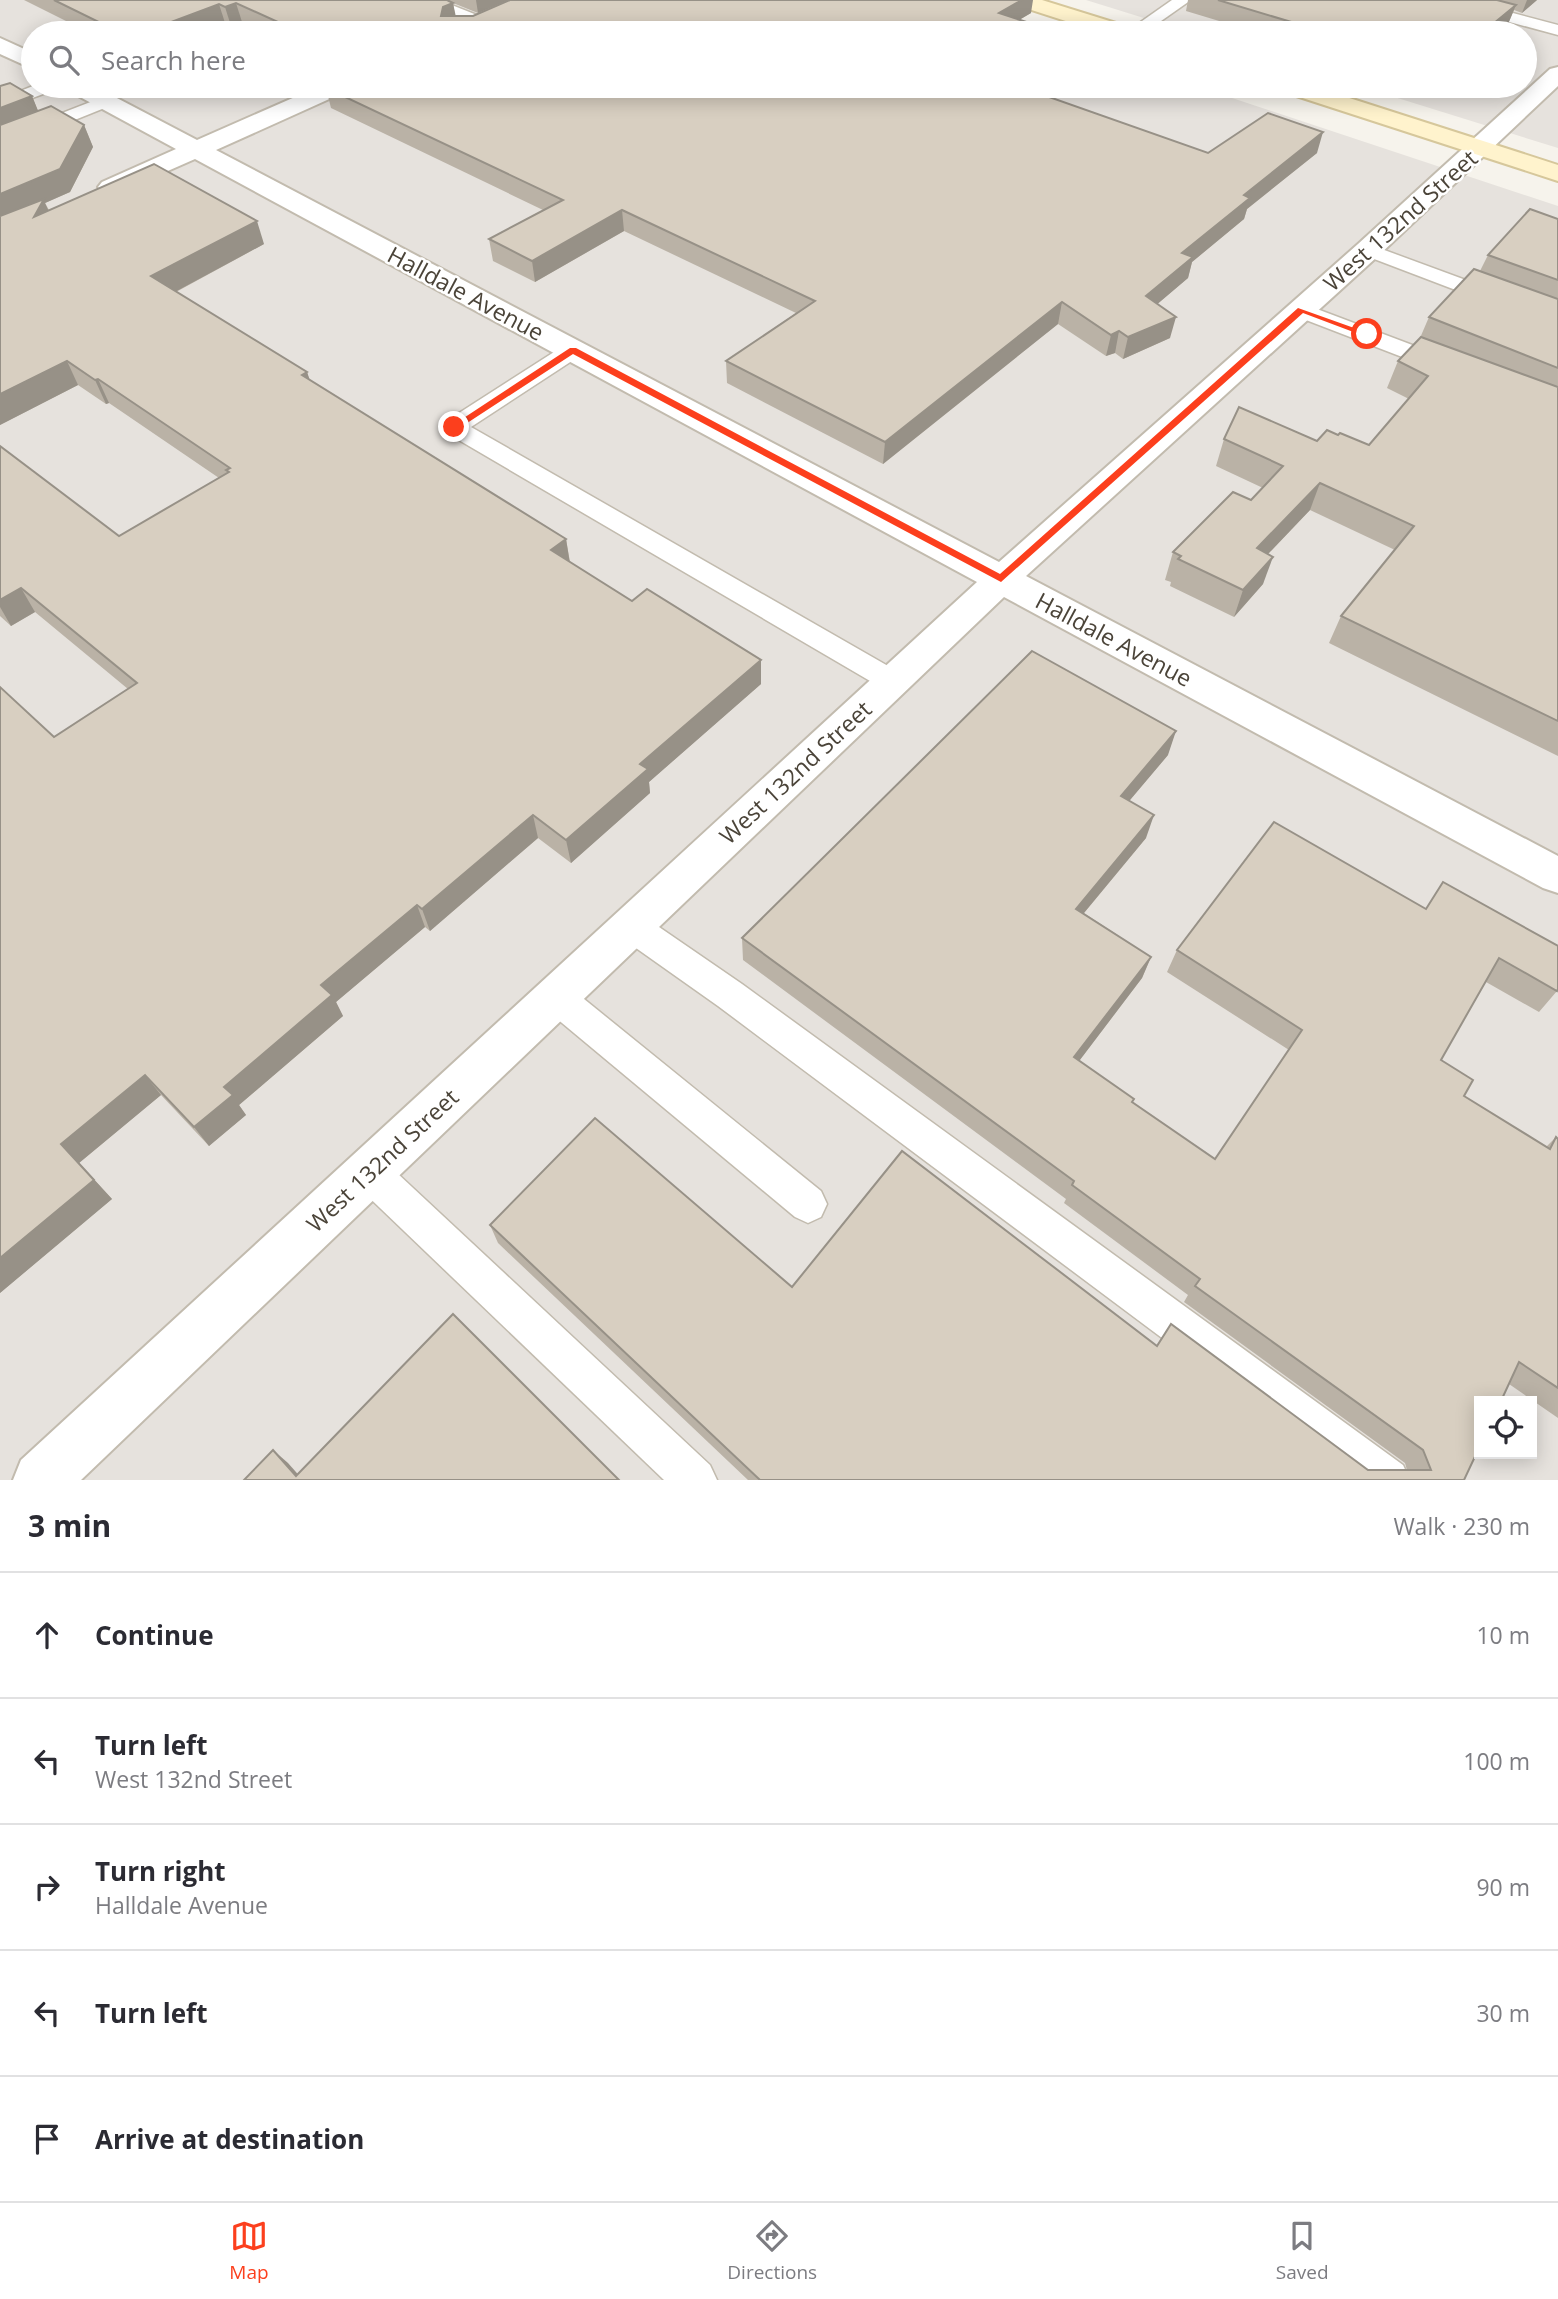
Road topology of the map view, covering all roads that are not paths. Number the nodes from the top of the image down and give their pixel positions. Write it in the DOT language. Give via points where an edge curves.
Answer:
graph roads {
  1 [pos="425,0"];
  2 [pos="1020,0"];
  3 [pos="1183,0"];
  4 [pos="1445,0"];
  5 [pos="502,13"];
  6 [pos="476,21"];
  7 [pos="485,21"];
  8 [pos="1086,21"];
  9 [pos="1151,21"];
  10 [pos="1524,21"];
  11 [pos="1537,24"];
  12 [pos="1558,30"];
  13 [pos="0,45"];
  14 [pos="21,56"];
  15 [pos="1558,74"];
  16 [pos="1537,94"];
  17 [pos="21,97"];
  18 [pos="100,98"];
  19 [pos="312,98"];
  20 [pos="1326,98"];
  21 [pos="1532,98"];
  22 [pos="106,101"];
  23 [pos="0,105"];
  24 [pos="0,144"];
  25 [pos="1479,148"];
  26 [pos="196,149"];
  27 [pos="1558,173"];
  28 [pos="86,197"];
  29 [pos="1368,250"];
  30 [pos="1301,310"];
  31 [pos="1558,322"];
  32 [pos="573,350"];
  33 [pos="1469,375"];
  34 [pos="1001,579"];
  35 [pos="892,681"];
  36 [pos="1558,876"];
  37 [pos="631,926"];
  38 [pos="556,996"];
  39 [pos="369,1172"];
  40 [pos="808,1204"];
  41 [pos="41,1480"];
  42 [pos="695,1480"];
  43 [pos="1388,1480"];
  1 -- 6 [label="lane"];
  2 -- 8 [label="main road"];
  3 -- 9 [label="lane"];
  4 -- 10 [label="lane"];
  5 -- 7 [label="street"];
  11 -- 12 [label="lane"];
  13 -- 14 [label="street"];
  15 -- 16 [label="street, West 132nd Street"];
  17 -- 23 [label="lane"];
  18 -- 22 [label="street, Halldale Avenue"];
  19 -- 26 [label="street"];
  20 -- 25 [label="main road"];
  21 -- 25 [label="street, West 132nd Street"];
  22 -- 24 [label="lane"];
  22 -- 26 [label="street, Halldale Avenue"];
  25 -- 27 [label="main road"];
  25 -- 29 [label="street, West 132nd Street"];
  26 -- 28 [label="street"];
  26 -- 32 [label="street, Halldale Avenue"];
  29 -- 30 [label="street, West 132nd Street"];
  29 -- 31 [label="lane"];
  30 -- 33 [label="lane"];
  30 -- 34 [label="street, West 132nd Street"];
  32 -- 34 [label="street, Halldale Avenue"];
  32 -- 35 [label="lane" via="454,427"];
  34 -- 35 [label="street, West 132nd Street"];
  34 -- 36 [label="street, Halldale Avenue"];
  35 -- 37 [label="street, West 132nd Street"];
  37 -- 38 [label="street, West 132nd Street"];
  37 -- 43 [label="lane"];
  38 -- 39 [label="street, West 132nd Street"];
  38 -- 40 [label="lane"];
  39 -- 41 [label="street, West 132nd Street"];
  39 -- 42 [label="lane"];
}
